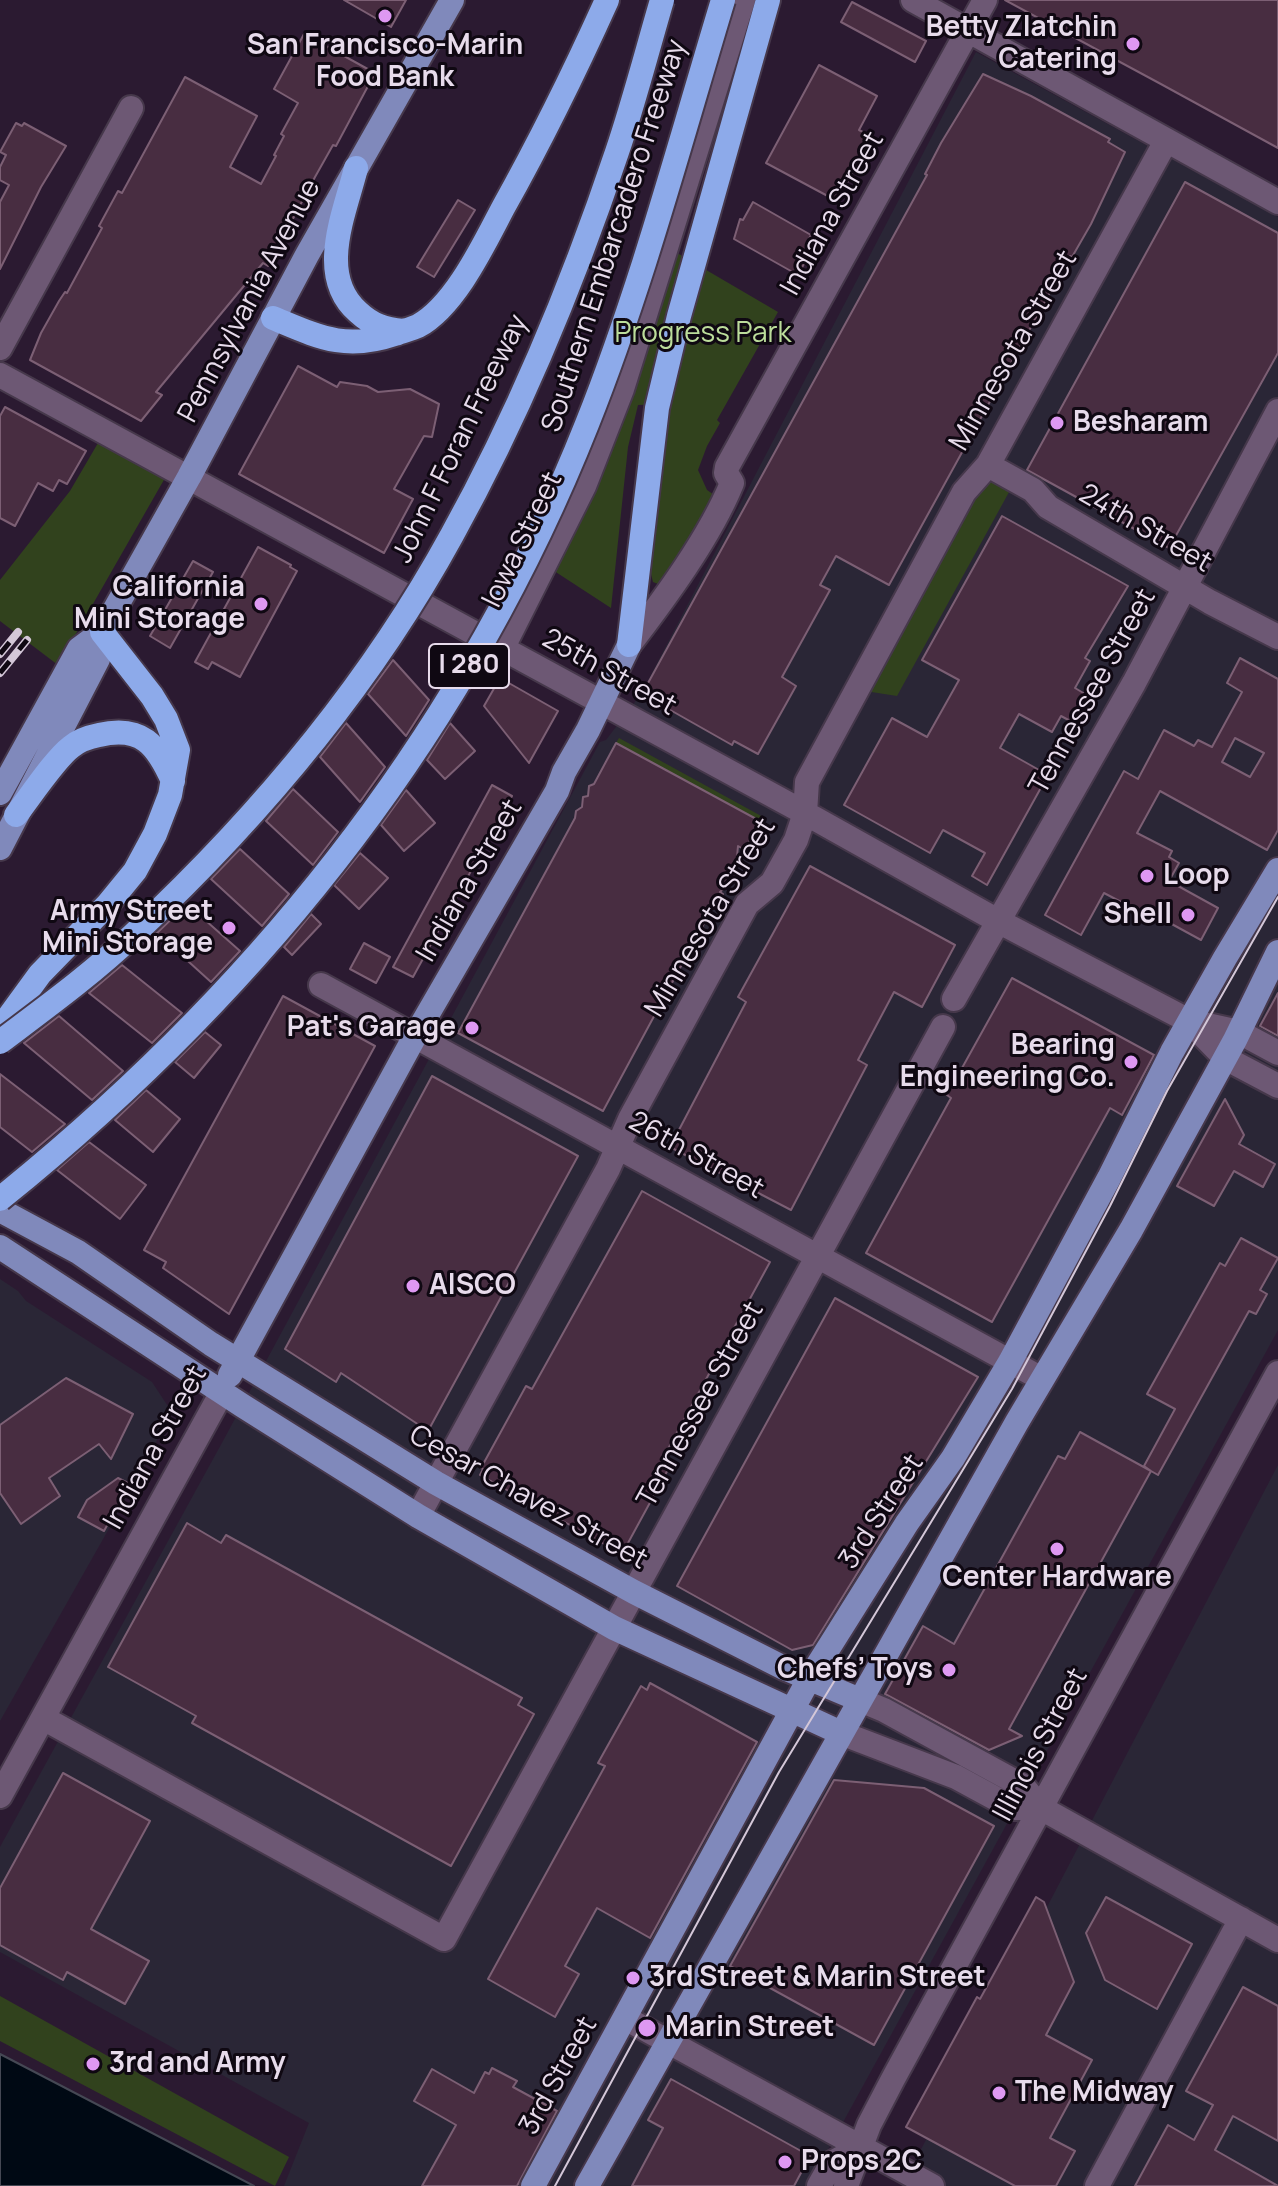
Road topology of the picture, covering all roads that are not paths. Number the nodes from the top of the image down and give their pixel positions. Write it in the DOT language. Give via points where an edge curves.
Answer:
graph roads {
  1 [pos="452,0"];
  2 [pos="607,0"];
  3 [pos="662,0"];
  4 [pos="723,0"];
  5 [pos="743,0"];
  6 [pos="768,0"];
  7 [pos="913,0"];
  8 [pos="985,0"];
  9 [pos="968,30"];
  10 [pos="131,108"];
  11 [pos="1166,141"];
  12 [pos="356,168"];
  13 [pos="1278,202"];
  14 [pos="273,318"];
  15 [pos="403,331"];
  16 [pos="0,348"];
  17 [pos="0,375"];
  18 [pos="1278,411"];
  19 [pos="988,465"];
  20 [pos="189,477"];
  21 [pos="1186,587"];
  22 [pos="102,632"];
  23 [pos="1278,637"];
  24 [pos="629,645"];
  25 [pos="502,649"];
  26 [pos="601,703"];
  27 [pos="172,789"];
  28 [pos="0,793"];
  29 [pos="805,813"];
  30 [pos="16,815"];
  31 [pos="0,848"];
  32 [pos="1278,870"];
  33 [pos="998,921"];
  34 [pos="1278,952"];
  35 [pos="321,985"];
  36 [pos="954,999"];
  37 [pos="1189,1021"];
  38 [pos="943,1027"];
  39 [pos="0,1029"];
  40 [pos="1239,1032"];
  41 [pos="415,1036"];
  42 [pos="0,1042"];
  43 [pos="1278,1053"];
  44 [pos="1225,1058"];
  45 [pos="1278,1086"];
  46 [pos="618,1147"];
  47 [pos="0,1196"];
  48 [pos="0,1210"];
  49 [pos="0,1247"];
  50 [pos="78,1252"];
  51 [pos="817,1256"];
  52 [pos="238,1361"];
  53 [pos="1010,1362"];
  54 [pos="1278,1373"];
  55 [pos="1042,1379"];
  56 [pos="222,1392"];
  57 [pos="436,1483"];
  58 [pos="418,1516"];
  59 [pos="634,1592"];
  60 [pos="614,1628"];
  61 [pos="809,1679"];
  62 [pos="860,1700"];
  63 [pos="791,1711"];
  64 [pos="43,1718"];
  65 [pos="841,1733"];
  66 [pos="0,1796"];
  67 [pos="1041,1808"];
  68 [pos="1241,1919"];
  69 [pos="1278,1940"];
  70 [pos="625,2018"];
  71 [pos="668,2042"];
  72 [pos="861,2147"];
  73 [pos="533,2186"];
  74 [pos="587,2186"];
  75 [pos="819,2186"];
  76 [pos="846,2186"];
  77 [pos="932,2186"];
  78 [pos="1097,2186"];
  1 -- 12 [label="main road, Pennsylvania Avenue"];
  2 -- 15 [label="highway" via="542,138 479,251 444,304 423,323"];
  3 -- 42 [label="highway, John F Foran Freeway / I 280, bridge" via="618,151 558,310 491,458 417,595 342,704 241,826 131,937"];
  4 -- 47 [label="highway, Southern Embarcadero Freeway / I 280, bridge" via="638,279 586,426 524,565 451,697 362,829 262,952 152,1066"];
  5 -- 25 [label="street, Iowa Street" via="622,389 584,486"];
  6 -- 24 [label="highway" via="657,408"];
  7 -- 9 [label="street"];
  8 -- 9 [label="street, Indiana Street"];
  9 -- 11 [label="street"];
  9 -- 24 [label="street, Indiana Street" via="727,467 732,483 723,505"];
  10 -- 16 [label="street"];
  11 -- 13 [label="street"];
  11 -- 19 [label="street, Minnesota Street"];
  12 -- 14 [label="main road, Pennsylvania Avenue"];
  12 -- 15 [label="highway" via="338,241 336,276 342,293 367,320"];
  14 -- 15 [label="highway" via="326,340 352,343"];
  14 -- 20 [label="main road, Pennsylvania Avenue"];
  17 -- 20 [label="street, 25th Street"];
  18 -- 21 [label="street, Tennessee Street"];
  19 -- 21 [label="street, 24th Street" via="1033,490 1048,507"];
  19 -- 29 [label="street, Minnesota Street" via="964,492 807,782"];
  20 -- 22 [label="main road, Pennsylvania Avenue"];
  20 -- 25 [label="street, 25th Street"];
  21 -- 23 [label="street, 24th Street"];
  21 -- 33 [label="street, Tennessee Street"];
  22 -- 27 [label="highway" via="166,719 178,750"];
  22 -- 28 [label="main road, Pennsylvania Avenue" via="79,649"];
  22 -- 30 [label="main road, Pennsylvania Avenue" via="98,659"];
  24 -- 26 [label="main road, Indiana Street"];
  25 -- 26 [label="street, 25th Street"];
  26 -- 29 [label="street, 25th Street"];
  26 -- 41 [label="main road, Indiana Street" via="557,791"];
  27 -- 30 [label="highway" via="162,755 150,742 115,731 70,747"];
  27 -- 39 [label="highway" via="135,871 40,974"];
  29 -- 33 [label="street, 25th Street"];
  29 -- 46 [label="street, Minnesota Street" via="772,883 747,904"];
  30 -- 31 [label="main road, Pennsylvania Avenue"];
  32 -- 37 [label="main road, 3rd Street"];
  33 -- 36 [label="street, Tennessee Street"];
  33 -- 37 [label="street, 25th Street"];
  34 -- 40 [label="main road"];
  35 -- 41 [label="street, 26th Street"];
  37 -- 40 [label="street, 25th Street"];
  37 -- 44 [label="street, 25th Street"];
  37 -- 53 [label="main road, 3rd Street"];
  38 -- 51 [label="street, Tennessee Street"];
  40 -- 43 [label="street, 25th Street"];
  40 -- 44 [label="main road"];
  41 -- 46 [label="street, 26th Street"];
  41 -- 52 [label="main road, Indiana Street"];
  44 -- 45 [label="street, 25th Street"];
  44 -- 55 [label="main road"];
  46 -- 51 [label="street, 26th Street"];
  46 -- 57 [label="street, Minnesota Street"];
  47 -- 50 [label="main road"];
  48 -- 50 [label="main road, Cesar Chavez Street"];
  49 -- 56 [label="main road, Cesar Chavez Street"];
  50 -- 52 [label="main road, Cesar Chavez Street"];
  51 -- 53 [label="street, 26th Street"];
  51 -- 59 [label="street, Tennessee Street"];
  52 -- 56 [label="main road, Indiana Street"];
  52 -- 57 [label="main road, Cesar Chavez Street"];
  53 -- 55 [label="street, 26th Street"];
  53 -- 61 [label="main road, 3rd Street"];
  54 -- 67 [label="street, Illinois Street"];
  55 -- 62 [label="main road"];
  56 -- 58 [label="main road, Cesar Chavez Street"];
  56 -- 64 [label="street, Indiana Street"];
  57 -- 58 [label="street, Minnesota Street"];
  57 -- 59 [label="main road, Cesar Chavez Street"];
  58 -- 60 [label="main road, Cesar Chavez Street"];
  59 -- 60 [label="street, Tennessee Street"];
  59 -- 61 [label="main road, Cesar Chavez Street"];
  60 -- 63 [label="main road, Cesar Chavez Street"];
  60 -- 64 [label="street, Tennessee Street" via="444,1939"];
  61 -- 62 [label="main road, Cesar Chavez Street"];
  61 -- 63 [label="main road, 3rd Street"];
  62 -- 65 [label="main road"];
  62 -- 67 [label="street, Cesar Chavez Street" via="1023,1786"];
  63 -- 65 [label="main road, Cesar Chavez Street"];
  63 -- 70 [label="main road, 3rd Street"];
  64 -- 66 [label="street, Indiana Street"];
  65 -- 67 [label="street, Cesar Chavez Street" via="942,1771 1013,1808"];
  65 -- 71 [label="main road"];
  67 -- 68 [label="street, Cesar Chavez Street"];
  67 -- 72 [label="street, Illinois Street"];
  68 -- 69 [label="street, Cesar Chavez Street"];
  68 -- 78 [label="street"];
  70 -- 71 [label="street"];
  70 -- 73 [label="main road, 3rd Street"];
  71 -- 72 [label="street"];
  71 -- 74 [label="main road"];
  72 -- 75 [label="street" via="832,2163"];
  72 -- 76 [label="street, Illinois Street"];
  72 -- 77 [label="street"];
}
